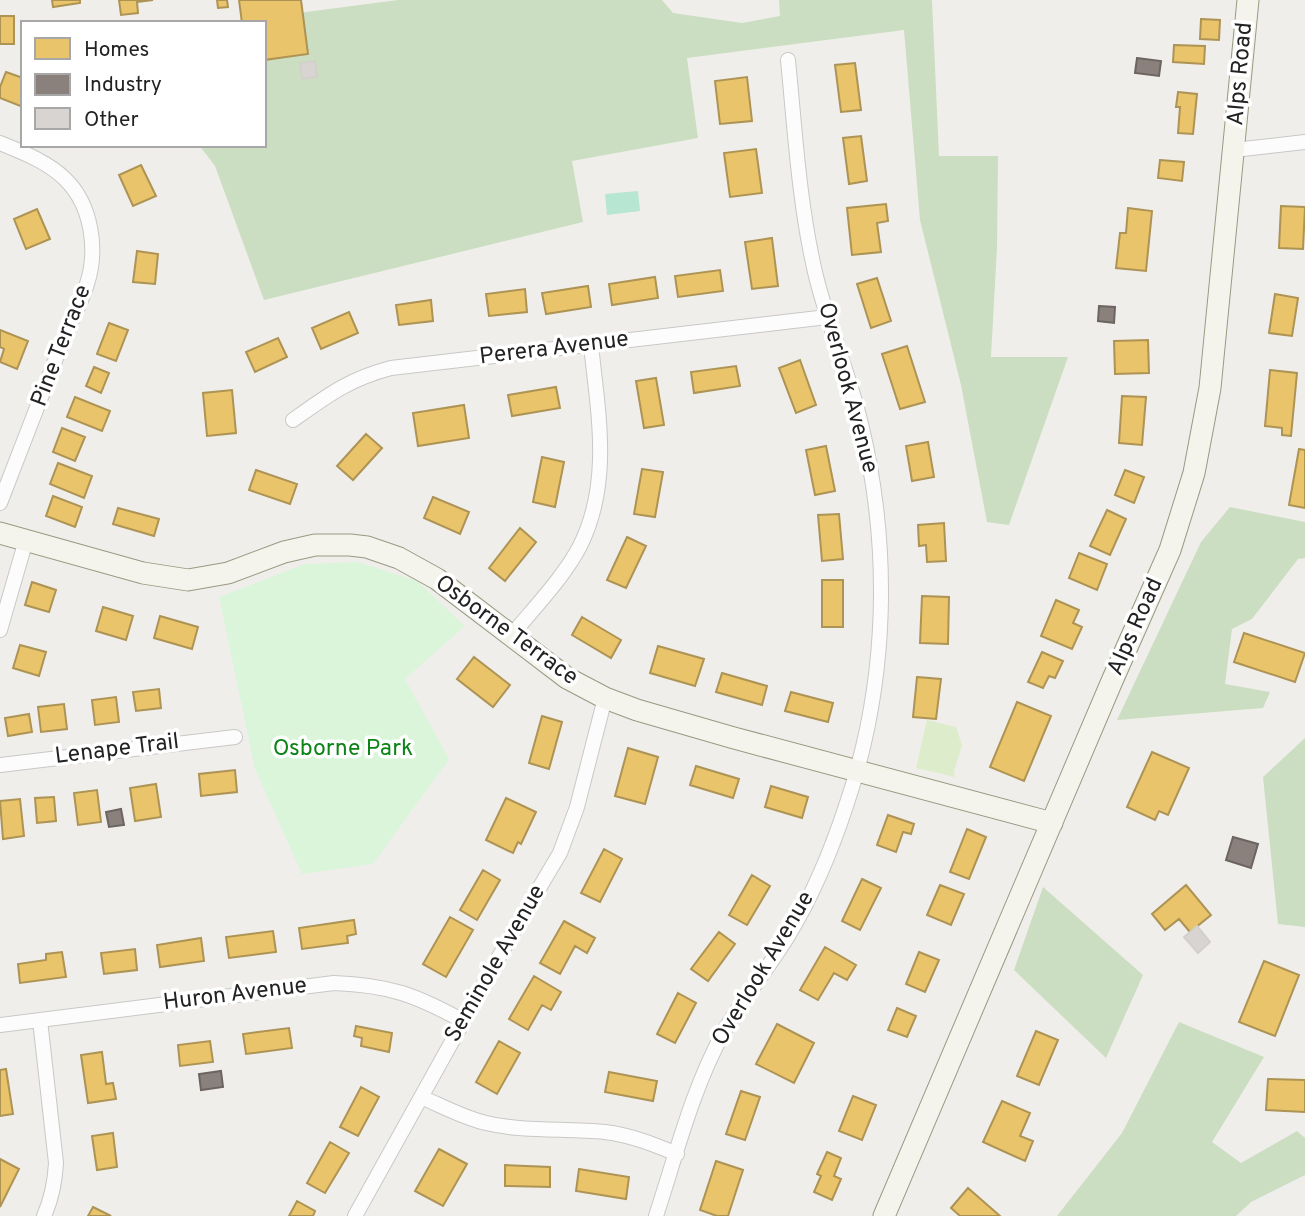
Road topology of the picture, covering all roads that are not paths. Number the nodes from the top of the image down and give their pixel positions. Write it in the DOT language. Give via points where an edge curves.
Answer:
graph roads {
  1 [pos="1248,0"];
  2 [pos="788,60"];
  3 [pos="1305,142"];
  4 [pos="0,143"];
  5 [pos="1234,150"];
  6 [pos="827,317"];
  7 [pos="591,345"];
  8 [pos="293,420"];
  9 [pos="0,503"];
  10 [pos="0,533"];
  11 [pos="26,540"];
  12 [pos="0,630"];
  13 [pos="511,636"];
  14 [pos="605,698"];
  15 [pos="235,737"];
  16 [pos="0,765"];
  17 [pos="857,771"];
  18 [pos="1052,823"];
  19 [pos="40,1020"];
  20 [pos="463,1021"];
  21 [pos="0,1025"];
  22 [pos="421,1097"];
  23 [pos="677,1154"];
  24 [pos="888,1214"];
  25 [pos="44,1216"];
  26 [pos="355,1216"];
  27 [pos="656,1216"];
  1 -- 5 [label="main road, Alps Road"];
  2 -- 6 [label="street, Overlook Avenue" via="806,228"];
  3 -- 5 [label="street"];
  4 -- 9 [label="street, Pine Terrace" via="55,170 67,181 85,211 92,248 87,286"];
  5 -- 18 [label="main road, Alps Road" via="1210,388 1191,484 1170,550"];
  6 -- 7 [label="street, Perera Avenue"];
  6 -- 17 [label="street, Overlook Avenue" via="861,422 879,540 877,666"];
  7 -- 8 [label="street, Perera Avenue" via="367,374"];
  7 -- 13 [label="street" via="601,452 596,502 567,567"];
  10 -- 11 [label="main road, Osborne Terrace"];
  11 -- 12 [label="street"];
  11 -- 13 [label="main road, Osborne Terrace" via="144,573 188,580 228,573 315,545 368,547 427,573"];
  13 -- 14 [label="main road, Osborne Terrace" via="567,678"];
  14 -- 17 [label="main road, Osborne Terrace"];
  14 -- 20 [label="street, Seminole Avenue" via="577,807 560,853"];
  15 -- 16 [label="street, Lenape Trail"];
  17 -- 18 [label="main road, Osborne Terrace"];
  17 -- 23 [label="street, Overlook Avenue" via="812,892 709,1061"];
  18 -- 24 [label="main road, Alps Road"];
  19 -- 20 [label="street, Huron Avenue" via="334,983 364,984 412,995"];
  19 -- 21 [label="street, Huron Avenue"];
  19 -- 25 [label="street" via="56,1163"];
  20 -- 22 [label="street, Seminole Avenue"];
  22 -- 23 [label="street" via="487,1123 622,1135"];
  22 -- 26 [label="street, Seminole Avenue"];
  23 -- 27 [label="street, Overlook Avenue"];
}
